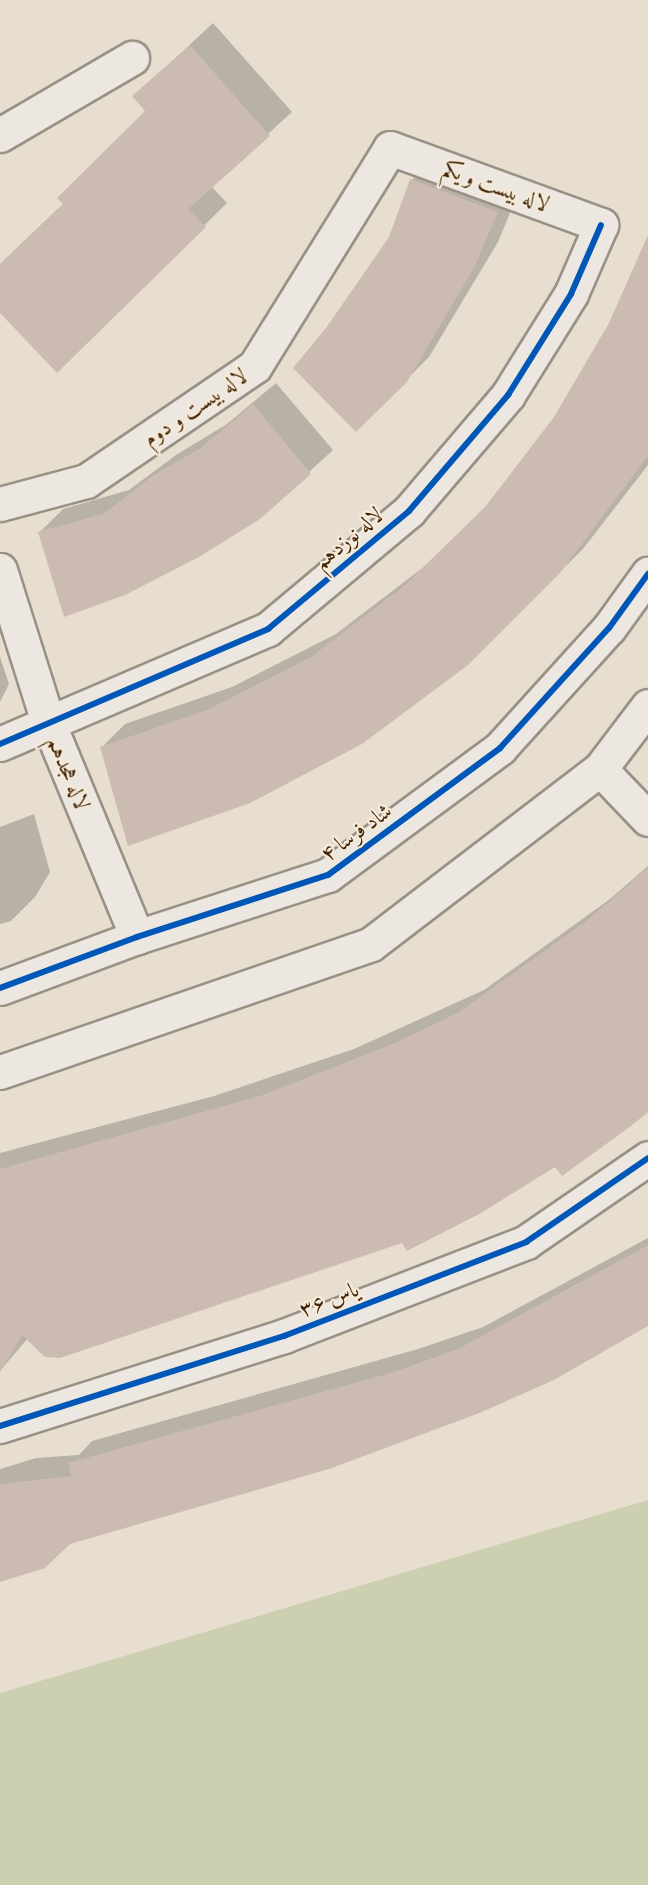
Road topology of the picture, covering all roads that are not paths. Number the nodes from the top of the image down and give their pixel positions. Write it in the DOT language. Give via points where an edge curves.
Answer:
graph roads {
  1 [pos="132,58"];
  2 [pos="0,135"];
  3 [pos="390,148"];
  4 [pos="601,225"];
  5 [pos="0,504"];
  6 [pos="0,570"];
  7 [pos="648,574"];
  8 [pos="648,706"];
  9 [pos="48,722"];
  10 [pos="0,744"];
  11 [pos="600,769"];
  12 [pos="648,819"];
  13 [pos="137,938"];
  14 [pos="0,988"];
  15 [pos="0,1072"];
  16 [pos="648,1158"];
  17 [pos="0,1426"];
  1 -- 2 [label="street"];
  3 -- 4 [label="street, لاله بیست و یکم"];
  3 -- 5 [label="street, لاله بیست و دوم" via="255,366 86,481"];
  4 -- 9 [label="street, لاله نوزدهم" via="571,294 508,395 409,511 268,629"];
  6 -- 9 [label="street, لاله هجدهم"];
  7 -- 13 [label="street, شاد فرسا ۴" via="609,628 500,748 328,875"];
  8 -- 11 [label="street"];
  9 -- 10 [label="street, لاله نوزدهم"];
  9 -- 13 [label="street, لاله هجدهم"];
  11 -- 12 [label="street"];
  11 -- 15 [label="street" via="371,944"];
  13 -- 14 [label="street, شاد فرسا ۴"];
  16 -- 17 [label="street, یاس ۳۶" via="526,1242 284,1336"];
}
